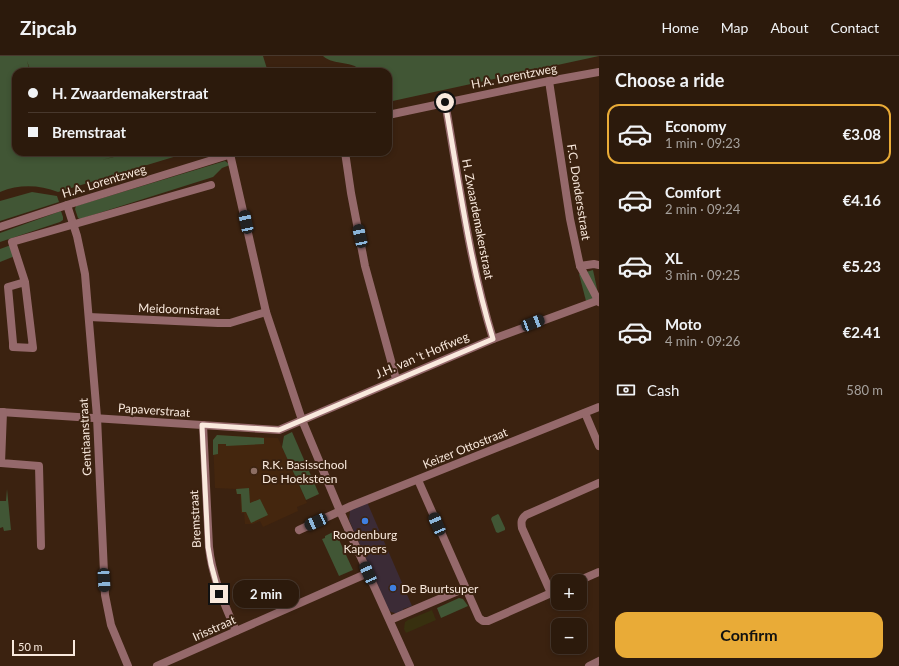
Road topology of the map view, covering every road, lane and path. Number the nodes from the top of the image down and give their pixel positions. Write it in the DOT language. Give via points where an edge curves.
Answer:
graph roads {
  1 [pos="599,72"];
  2 [pos="549,81"];
  3 [pos="445,102"];
  4 [pos="392,114"];
  5 [pos="224,156"];
  6 [pos="235,156"];
  7 [pos="346,156"];
  8 [pos="211,185"];
  9 [pos="67,205"];
  10 [pos="74,225"];
  11 [pos="0,227"];
  12 [pos="597,263"];
  13 [pos="580,266"];
  14 [pos="25,282"];
  15 [pos="599,301"];
  16 [pos="266,312"];
  17 [pos="89,317"];
  18 [pos="493,339"];
  19 [pos="396,379"];
  20 [pos="599,407"];
  21 [pos="2,412"];
  22 [pos="585,413"];
  23 [pos="97,417"];
  24 [pos="302,420"];
  25 [pos="202,425"];
  26 [pos="599,446"];
  27 [pos="418,480"];
  28 [pos="599,483"];
  29 [pos="340,511"];
  30 [pos="299,530"];
  31 [pos="41,546"];
  32 [pos="599,572"];
  33 [pos="368,573"];
  34 [pos="587,577"];
  35 [pos="551,583"];
  36 [pos="465,588"];
  37 [pos="551,593"];
  38 [pos="390,620"];
  39 [pos="236,631"];
  40 [pos="599,661"];
  41 [pos="128,666"];
  42 [pos="157,666"];
  43 [pos="410,666"];
  44 [pos="589,666"];
  1 -- 2 [label="street, H.A. Lorentzweg"];
  2 -- 3 [label="street, H.A. Lorentzweg"];
  2 -- 13 [label="street, F.C. Dondersstraat" via="570,219"];
  3 -- 4 [label="street, H.A. Lorentzweg"];
  3 -- 18 [label="street, H. Zwaardemakerstraat" via="479,292"];
  5 -- 9 [label="street, H.A. Lorentzweg"];
  6 -- 16 [label="street"];
  7 -- 19 [label="street" via="366,266"];
  8 -- 10 [label="street"];
  9 -- 10 [label="street, Gentiaanstraat"];
  9 -- 11 [label="street, H.A. Lorentzweg"];
  10 -- 14 [label="street" via="12,242"];
  10 -- 17 [label="street, Gentiaanstraat" via="85,274"];
  12 -- 13 [label="street"];
  13 -- 15 [label="street, F.C. Dondersstraat"];
  14 -- 14 [label="street" via="8,287 13,343 14,346 33,348"];
  15 -- 18 [label="street, J.H. van 't Hoffweg"];
  16 -- 17 [label="street, Meidoornstraat" via="230,323"];
  16 -- 24 [label="street"];
  17 -- 23 [label="street, Gentiaanstraat"];
  18 -- 19 [label="street, J.H. van 't Hoffweg"];
  19 -- 24 [label="street, J.H. van 't Hoffweg"];
  20 -- 22 [label="street, Keizer Ottostraat"];
  21 -- 23 [label="street, Papaverstraat"];
  21 -- 31 [label="street, Papaverstraat" via="1,463 39,466"];
  22 -- 26 [label="street"];
  22 -- 27 [label="street, Keizer Ottostraat"];
  23 -- 25 [label="street, Papaverstraat"];
  23 -- 41 [label="street, Gentiaanstraat" via="105,595 111,625"];
  24 -- 25 [label="street, Papaverstraat" via="279,430"];
  24 -- 29 [label="street"];
  25 -- 39 [label="street, Bremstraat" via="208,547 219,594"];
  27 -- 29 [label="street, Keizer Ottostraat"];
  27 -- 36 [label="street"];
  28 -- 35 [label="street" via="523,518 522,528"];
  29 -- 30 [label="street, Keizer Ottostraat"];
  29 -- 33 [label="street"];
  32 -- 34 [label="street"];
  33 -- 38 [label="street"];
  33 -- 39 [label="street, Irisstraat"];
  36 -- 37 [label="street" via="479,618 483,621"];
  36 -- 38 [label="street"];
  38 -- 43 [label="street"];
  39 -- 42 [label="street, Irisstraat"];
  40 -- 44 [label="street"];
}
